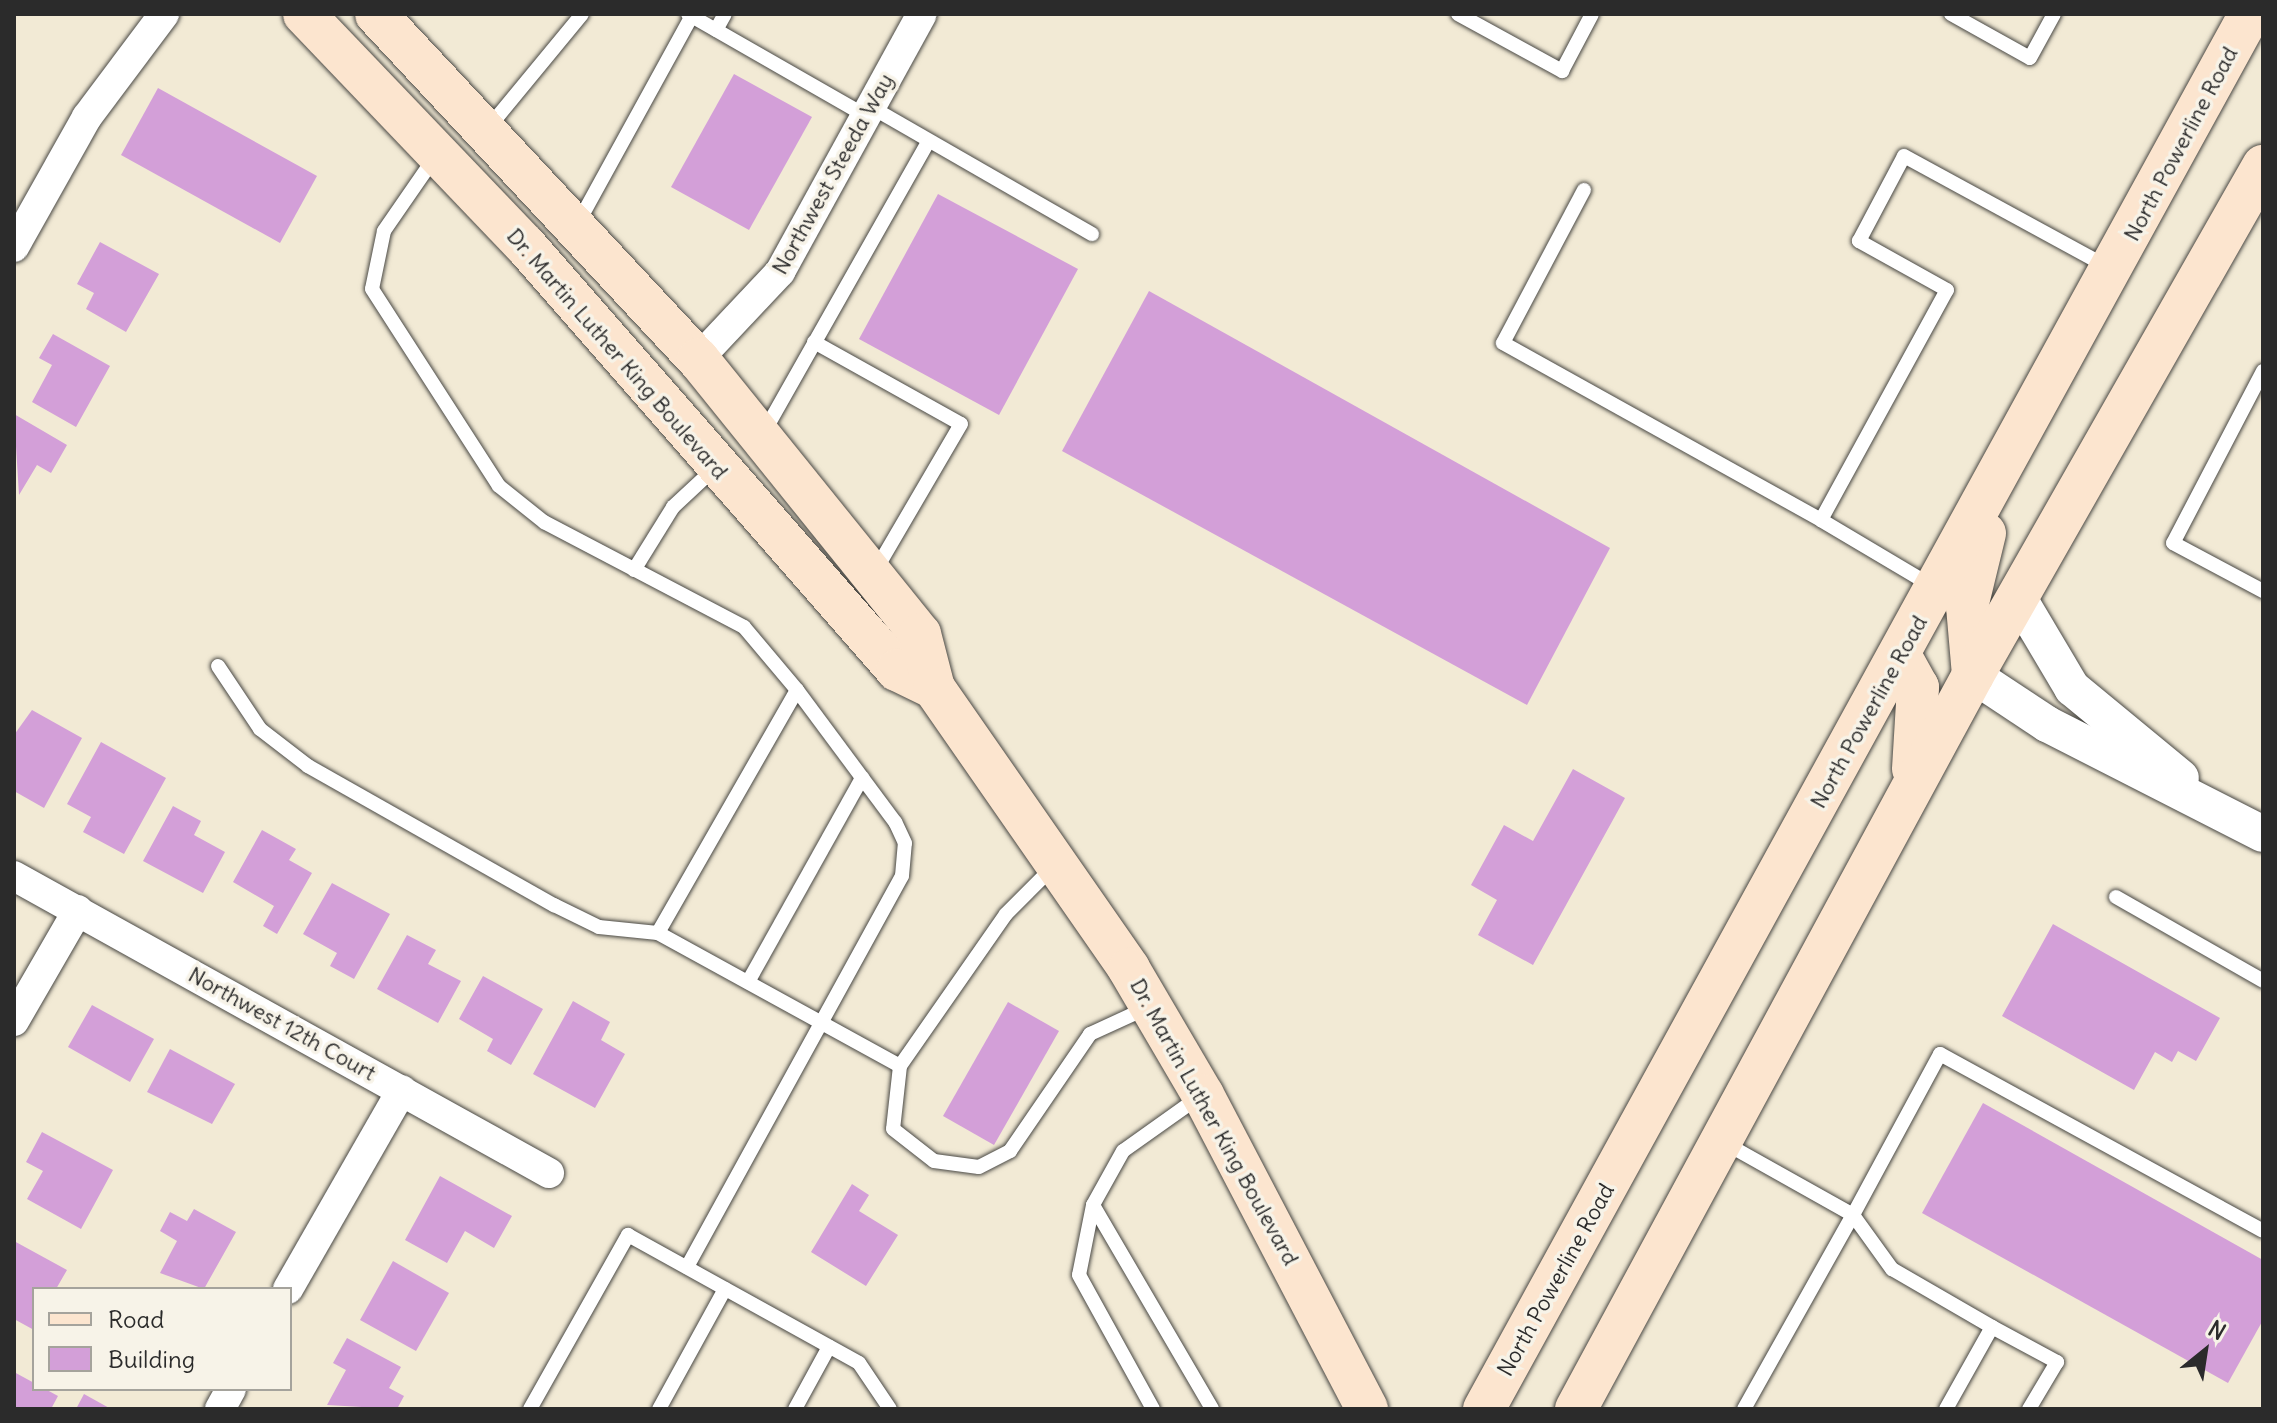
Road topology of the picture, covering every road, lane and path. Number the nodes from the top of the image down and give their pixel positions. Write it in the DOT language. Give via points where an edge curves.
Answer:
graph roads {
  1 [pos="164,14"];
  2 [pos="304,14"];
  3 [pos="376,14"];
  4 [pos="582,14"];
  5 [pos="725,14"];
  6 [pos="922,14"];
  7 [pos="1458,14"];
  8 [pos="1592,14"];
  9 [pos="1951,14"];
  10 [pos="2054,14"];
  11 [pos="2250,14"];
  12 [pos="690,15"];
  13 [pos="1475,18"];
  14 [pos="716,30"];
  15 [pos="868,112"];
  16 [pos="489,128"];
  17 [pos="928,142"];
  18 [pos="438,154"];
  19 [pos="2263,166"];
  20 [pos="1584,190"];
  21 [pos="578,224"];
  22 [pos="1092,234"];
  23 [pos="14,247"];
  24 [pos="2114,270"];
  25 [pos="814,342"];
  26 [pos="698,359"];
  27 [pos="2263,371"];
  28 [pos="762,436"];
  29 [pos="716,468"];
  30 [pos="1999,478"];
  31 [pos="1821,520"];
  32 [pos="634,570"];
  33 [pos="873,575"];
  34 [pos="1937,589"];
  35 [pos="2263,591"];
  36 [pos="2018,597"];
  37 [pos="1900,655"];
  38 [pos="218,666"];
  39 [pos="1973,675"];
  40 [pos="934,688"];
  41 [pos="797,690"];
  42 [pos="862,778"];
  43 [pos="1910,794"];
  44 [pos="2208,804"];
  45 [pos="2263,834"];
  46 [pos="1056,864"];
  47 [pos="14,876"];
  48 [pos="2116,897"];
  49 [pos="78,910"];
  50 [pos="658,933"];
  51 [pos="2263,981"];
  52 [pos="748,982"];
  53 [pos="1150,1006"];
  54 [pos="14,1021"];
  55 [pos="822,1023"];
  56 [pos="900,1066"];
  57 [pos="402,1090"];
  58 [pos="1203,1095"];
  59 [pos="1722,1141"];
  60 [pos="549,1173"];
  61 [pos="1093,1205"];
  62 [pos="1853,1215"];
  63 [pos="2262,1230"];
  64 [pos="687,1267"];
  65 [pos="289,1287"];
  66 [pos="725,1289"];
  67 [pos="1992,1327"];
  68 [pos="829,1347"];
  69 [pos="230,1391"];
  70 [pos="1203,1394"];
  71 [pos="220,1409"];
  72 [pos="530,1409"];
  73 [pos="659,1409"];
  74 [pos="795,1409"];
  75 [pos="890,1409"];
  76 [pos="1153,1409"];
  77 [pos="1194,1409"];
  78 [pos="1212,1409"];
  79 [pos="1367,1409"];
  80 [pos="1484,1409"];
  81 [pos="1576,1409"];
  82 [pos="1744,1409"];
  83 [pos="1946,1409"];
  84 [pos="2029,1409"];
  1 -- 23 [label="street" via="87,117"];
  2 -- 18 [label="main road, Dr. Martin Luther King Boulevard"];
  3 -- 16 [label="main road, Dr. Martin Luther King Boulevard"];
  4 -- 16 [label="lane"];
  5 -- 14 [label="lane"];
  6 -- 15 [label="street, Northwest Steeda Way"];
  7 -- 13 [label="lane"];
  8 -- 13 [label="lane" via="1562,71"];
  9 -- 10 [label="lane" via="2030,58"];
  11 -- 24 [label="main road, North Powerline Road"];
  12 -- 14 [label="lane"];
  12 -- 21 [label="lane"];
  14 -- 15 [label="lane"];
  15 -- 17 [label="lane"];
  15 -- 26 [label="street, Northwest Steeda Way" via="780,272"];
  16 -- 21 [label="main road, Dr. Martin Luther King Boulevard"];
  17 -- 22 [label="lane"];
  17 -- 25 [label="lane"];
  18 -- 29 [label="main road, Dr. Martin Luther King Boulevard"];
  18 -- 32 [label="lane" via="384,231 372,289 499,486 544,522"];
  19 -- 36 [label="main road"];
  20 -- 31 [label="lane" via="1503,343"];
  21 -- 26 [label="main road, Dr. Martin Luther King Boulevard"];
  24 -- 30 [label="main road, North Powerline Road"];
  24 -- 31 [label="lane" via="1904,156 1859,241 1947,290"];
  25 -- 28 [label="lane"];
  25 -- 33 [label="lane" via="961,424"];
  26 -- 28 [label="main road, Dr. Martin Luther King Boulevard"];
  27 -- 35 [label="lane" via="2173,543"];
  28 -- 33 [label="main road, Dr. Martin Luther King Boulevard"];
  29 -- 32 [label="lane" via="673,507"];
  29 -- 40 [label="main road, Dr. Martin Luther King Boulevard" via="897,670"];
  30 -- 34 [label="main road, North Powerline Road"];
  30 -- 39 [label="main road" via="1967,607"];
  31 -- 34 [label="lane"];
  32 -- 41 [label="lane" via="744,627"];
  33 -- 40 [label="main road, Dr. Martin Luther King Boulevard" via="920,634"];
  34 -- 37 [label="main road, North Powerline Road"];
  36 -- 39 [label="main road"];
  36 -- 44 [label="street" via="2072,688"];
  37 -- 43 [label="main road" via="1918,687 1921,722"];
  37 -- 80 [label="main road, North Powerline Road"];
  38 -- 50 [label="lane" via="260,729 308,766 599,927"];
  39 -- 43 [label="main road"];
  39 -- 44 [label="street" via="2047,724"];
  40 -- 46 [label="main road, Dr. Martin Luther King Boulevard"];
  41 -- 42 [label="lane"];
  41 -- 50 [label="lane"];
  42 -- 52 [label="lane"];
  42 -- 55 [label="lane" via="895,822 905,860"];
  43 -- 59 [label="main road"];
  44 -- 45 [label="street"];
  46 -- 53 [label="main road, Dr. Martin Luther King Boulevard"];
  46 -- 56 [label="lane" via="1006,914"];
  47 -- 49 [label="street, Northwest 12th Court"];
  48 -- 51 [label="lane"];
  49 -- 54 [label="street"];
  49 -- 57 [label="street, Northwest 12th Court"];
  50 -- 52 [label="lane"];
  52 -- 55 [label="lane"];
  53 -- 56 [label="lane" via="1090,1034 1010,1151 979,1167 934,1161 893,1129"];
  53 -- 58 [label="main road, Dr. Martin Luther King Boulevard"];
  55 -- 56 [label="lane"];
  55 -- 64 [label="lane"];
  57 -- 60 [label="street, Northwest 12th Court"];
  57 -- 65 [label="street"];
  58 -- 61 [label="lane" via="1123,1151"];
  58 -- 79 [label="main road, Dr. Martin Luther King Boulevard"];
  59 -- 62 [label="lane"];
  59 -- 81 [label="main road"];
  61 -- 70 [label="lane"];
  61 -- 76 [label="lane" via="1079,1275"];
  62 -- 63 [label="lane" via="1940,1054"];
  62 -- 67 [label="lane" via="1892,1269"];
  62 -- 82 [label="lane"];
  64 -- 66 [label="lane"];
  64 -- 72 [label="lane" via="628,1235"];
  66 -- 68 [label="lane"];
  66 -- 73 [label="lane"];
  67 -- 83 [label="lane"];
  67 -- 84 [label="lane" via="2057,1362"];
  68 -- 74 [label="lane"];
  68 -- 75 [label="lane" via="859,1363"];
  69 -- 71 [label="street"];
  70 -- 77 [label="lane"];
  70 -- 78 [label="lane"];
}
